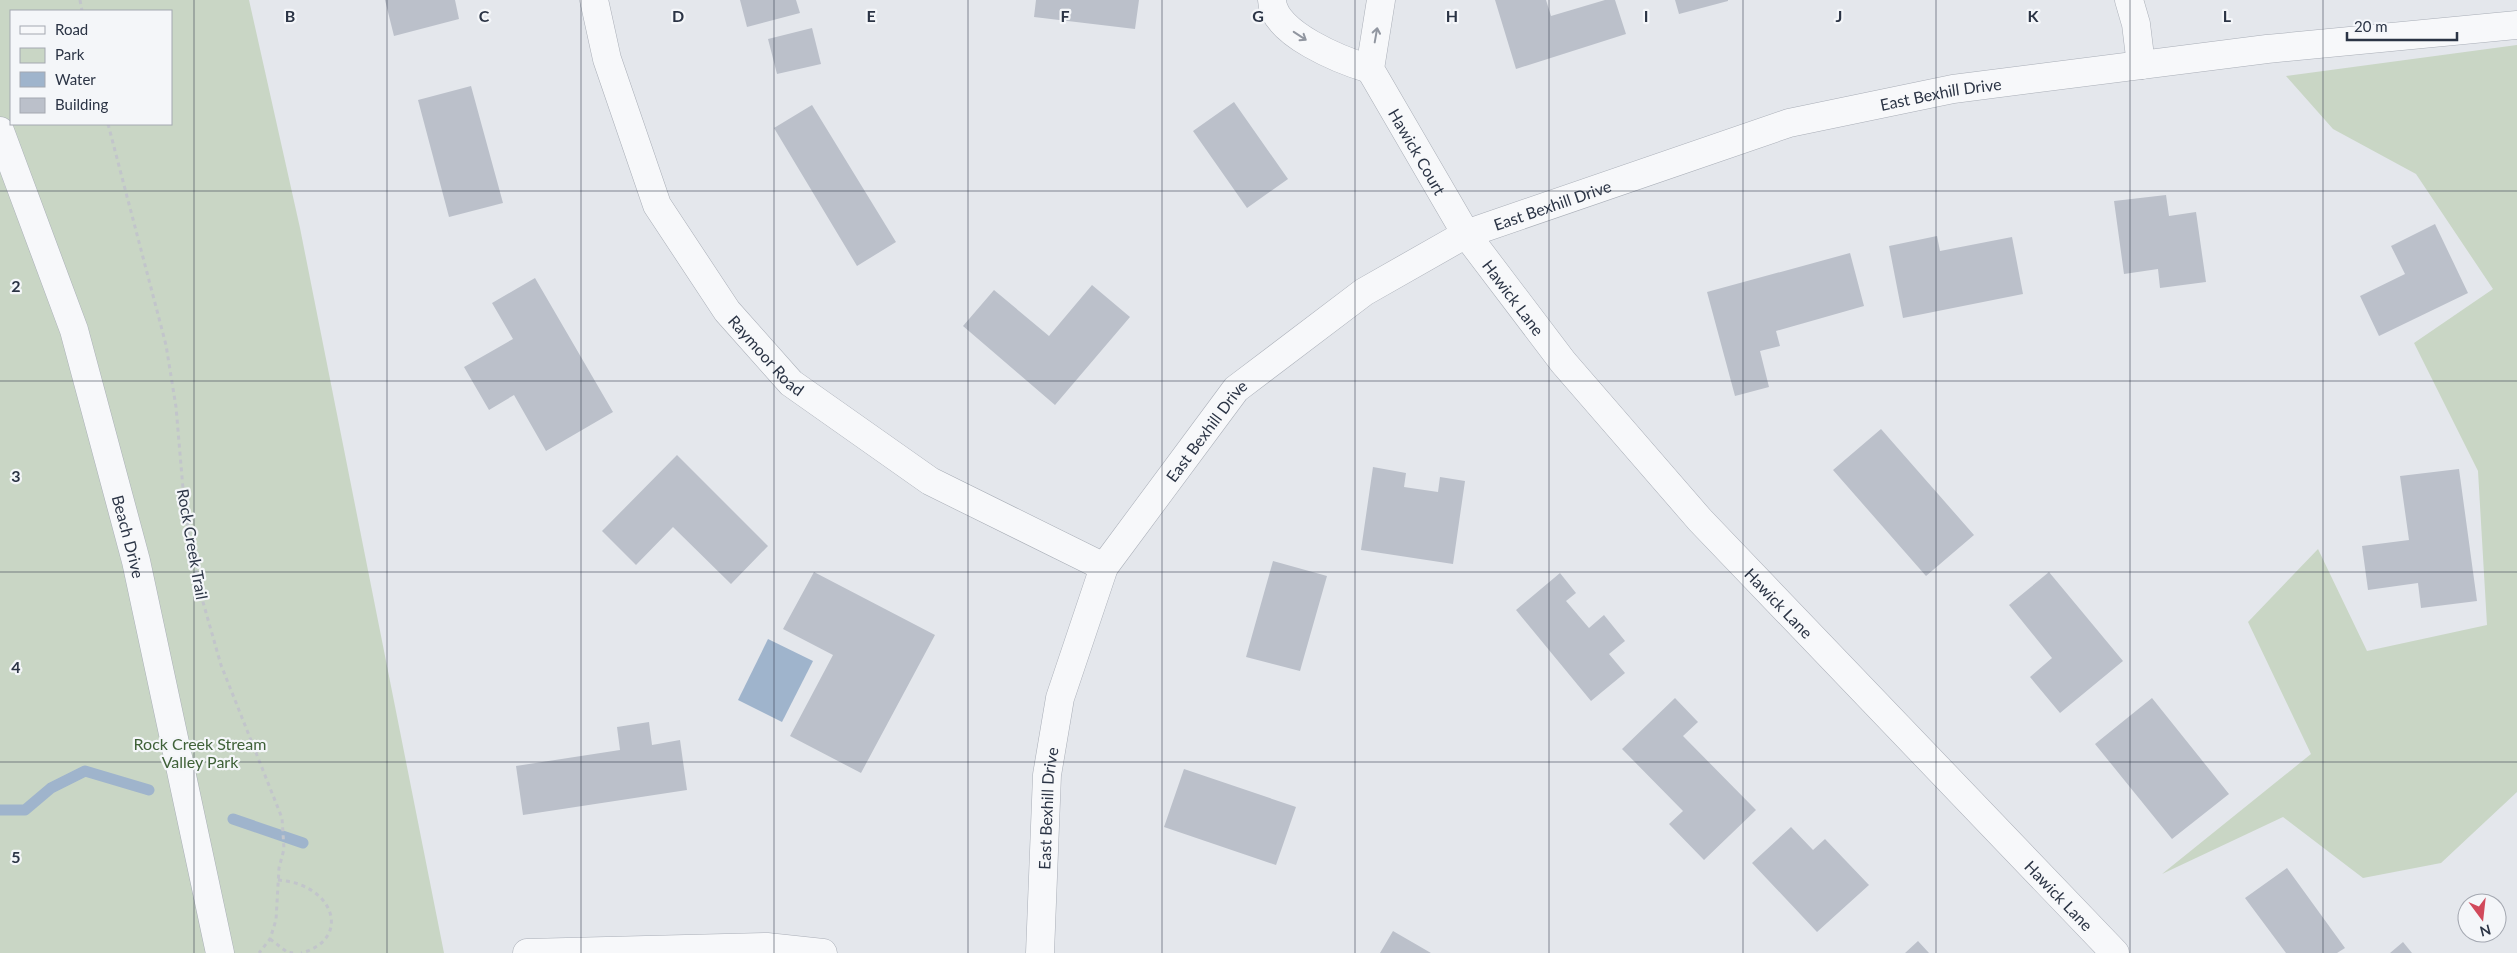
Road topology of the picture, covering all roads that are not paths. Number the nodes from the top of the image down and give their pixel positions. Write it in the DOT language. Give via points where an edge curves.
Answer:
graph roads {
  1 [pos="594,0"];
  2 [pos="1272,0"];
  3 [pos="1381,0"];
  4 [pos="2129,0"];
  5 [pos="2517,25"];
  6 [pos="2141,65"];
  7 [pos="1370,69"];
  8 [pos="0,131"];
  9 [pos="1466,234"];
  10 [pos="1104,567"];
  11 [pos="220,953"];
  12 [pos="527,953"];
  13 [pos="823,953"];
  14 [pos="1040,953"];
  15 [pos="2115,953"];
  1 -- 10 [label="street, Raymoor Road" via="607,59 657,205 727,311 791,383 930,481"];
  2 -- 7 [label="street, one-way" via="1272,8 1287,28 1344,61"];
  7 -- 3 [label="street, one-way"];
  4 -- 6 [label="street" via="2136,24"];
  5 -- 6 [label="street, East Bexhill Drive" via="2267,49"];
  6 -- 9 [label="street, East Bexhill Drive" via="1953,89 1789,123"];
  7 -- 9 [label="street, Hawick Court"];
  8 -- 11 [label="street, Beach Drive" via="74,330 100,426 136,561"];
  9 -- 10 [label="street, East Bexhill Drive" via="1364,292 1236,389"];
  9 -- 15 [label="street, Hawick Lane" via="1563,362 1700,520"];
  10 -- 14 [label="street, East Bexhill Drive" via="1060,698 1046,775"];
  12 -- 13 [label="street" via="767,947"];
}
